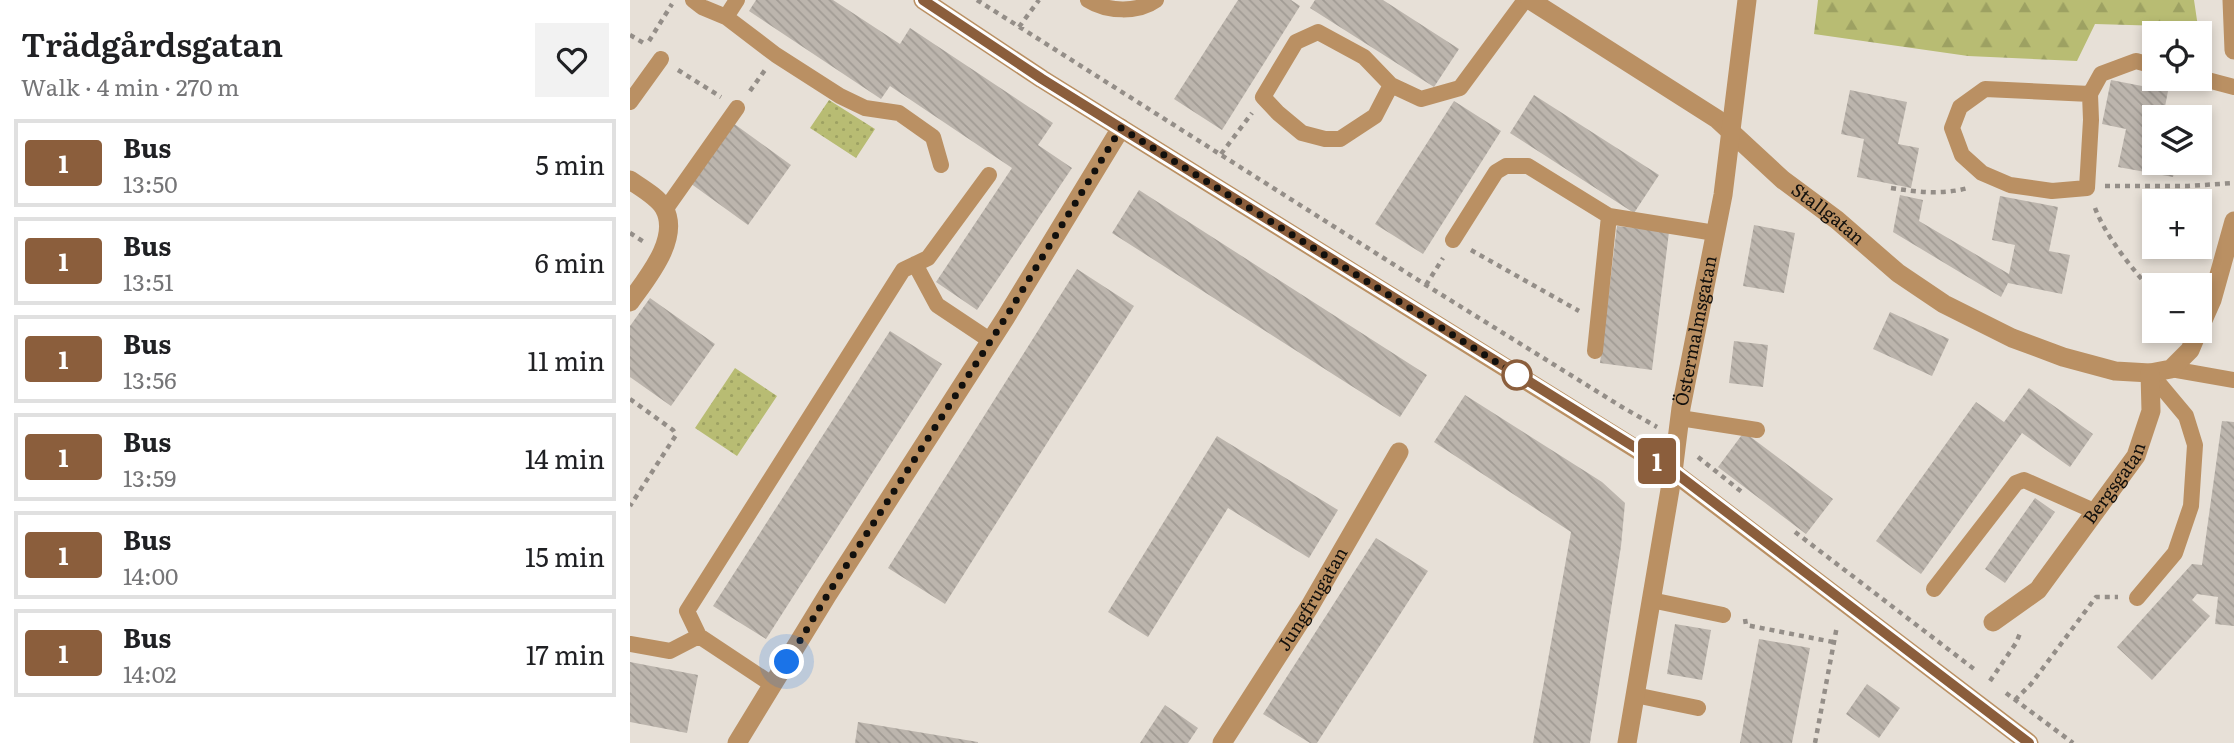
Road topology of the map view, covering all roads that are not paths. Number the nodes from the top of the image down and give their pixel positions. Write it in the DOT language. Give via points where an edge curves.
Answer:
graph roads {
  1 [pos="693,0"];
  2 [pos="737,0"];
  3 [pos="923,0"];
  4 [pos="1088,0"];
  5 [pos="1156,0"];
  6 [pos="1527,0"];
  7 [pos="1747,0"];
  8 [pos="2233,10"];
  9 [pos="726,17"];
  10 [pos="2234,50"];
  11 [pos="661,59"];
  12 [pos="2142,63"];
  13 [pos="2212,81"];
  14 [pos="1391,85"];
  15 [pos="2234,87"];
  16 [pos="2090,94"];
  17 [pos="630,102"];
  18 [pos="737,108"];
  19 [pos="1121,128"];
  20 [pos="1731,131"];
  21 [pos="941,165"];
  22 [pos="989,175"];
  23 [pos="630,180"];
  24 [pos="665,210"];
  25 [pos="1609,216"];
  26 [pos="2234,221"];
  27 [pos="1715,233"];
  28 [pos="1453,240"];
  29 [pos="915,264"];
  30 [pos="2212,300"];
  31 [pos="630,302"];
  32 [pos="991,341"];
  33 [pos="2193,343"];
  34 [pos="1595,351"];
  35 [pos="2171,369"];
  36 [pos="2150,373"];
  37 [pos="2234,380"];
  38 [pos="1680,418"];
  39 [pos="1757,430"];
  40 [pos="1399,452"];
  41 [pos="1673,471"];
  42 [pos="2094,511"];
  43 [pos="1934,589"];
  44 [pos="2137,598"];
  45 [pos="1651,600"];
  46 [pos="1723,615"];
  47 [pos="1993,622"];
  48 [pos="699,636"];
  49 [pos="630,644"];
  50 [pos="773,685"];
  51 [pos="1635,695"];
  52 [pos="1698,709"];
  53 [pos="737,743"];
  54 [pos="1222,743"];
  55 [pos="1627,743"];
  56 [pos="2029,743"];
  1 -- 9 [label="lane"];
  2 -- 9 [label="lane"];
  3 -- 19 [label="street"];
  4 -- 5 [label="lane" via="1117,10 1148,6"];
  6 -- 14 [label="lane" via="1460,88 1421,99"];
  6 -- 20 [label="street, Stallgatan"];
  7 -- 20 [label="street, Östermalmsgatan"];
  8 -- 10 [label="street"];
  9 -- 21 [label="lane" via="839,96 865,108 899,113 933,137"];
  11 -- 17 [label="lane"];
  12 -- 16 [label="lane" via="2101,74"];
  13 -- 15 [label="lane"];
  14 -- 14 [label="lane" via="1364,57 1318,32 1296,41 1263,97 1302,133 1340,139 1375,116"];
  16 -- 16 [label="lane" via="2087,188 2052,191 2010,185 1991,177 1962,155 1952,128 1960,107 1985,89"];
  18 -- 24 [label="lane"];
  19 -- 32 [label="street"];
  19 -- 41 [label="street"];
  20 -- 27 [label="street, Östermalmsgatan"];
  20 -- 36 [label="street, Stallgatan" via="1898,274 1944,304 2063,357 2115,371"];
  22 -- 29 [label="lane" via="928,258"];
  23 -- 24 [label="street"];
  24 -- 31 [label="street" via="670,225 660,259"];
  25 -- 27 [label="lane"];
  25 -- 28 [label="lane" via="1528,166 1506,166 1496,172"];
  25 -- 34 [label="lane"];
  26 -- 30 [label="street"];
  27 -- 38 [label="street, Östermalmsgatan"];
  29 -- 32 [label="lane" via="937,305"];
  29 -- 48 [label="lane" via="903,270 687,611"];
  32 -- 50 [label="street"];
  33 -- 35 [label="street"];
  35 -- 36 [label="street"];
  35 -- 37 [label="lane"];
  36 -- 42 [label="street, Bergsgatan" via="2151,411 2136,456"];
  36 -- 44 [label="lane" via="2186,416 2195,445 2191,506 2175,553"];
  38 -- 39 [label="lane"];
  38 -- 41 [label="street, Östermalmsgatan"];
  40 -- 54 [label="street, Jungfrugatan" via="1310,606"];
  41 -- 45 [label="street, Östermalmsgatan"];
  41 -- 56 [label="street"];
  42 -- 43 [label="lane" via="2024,480 2016,483"];
  42 -- 47 [label="street, Bergsgatan" via="2038,590"];
  45 -- 46 [label="lane"];
  45 -- 51 [label="street, Östermalmsgatan"];
  48 -- 49 [label="lane" via="670,651"];
  48 -- 50 [label="lane"];
  50 -- 53 [label="street"];
  51 -- 52 [label="lane"];
  51 -- 55 [label="street, Östermalmsgatan"];
}
